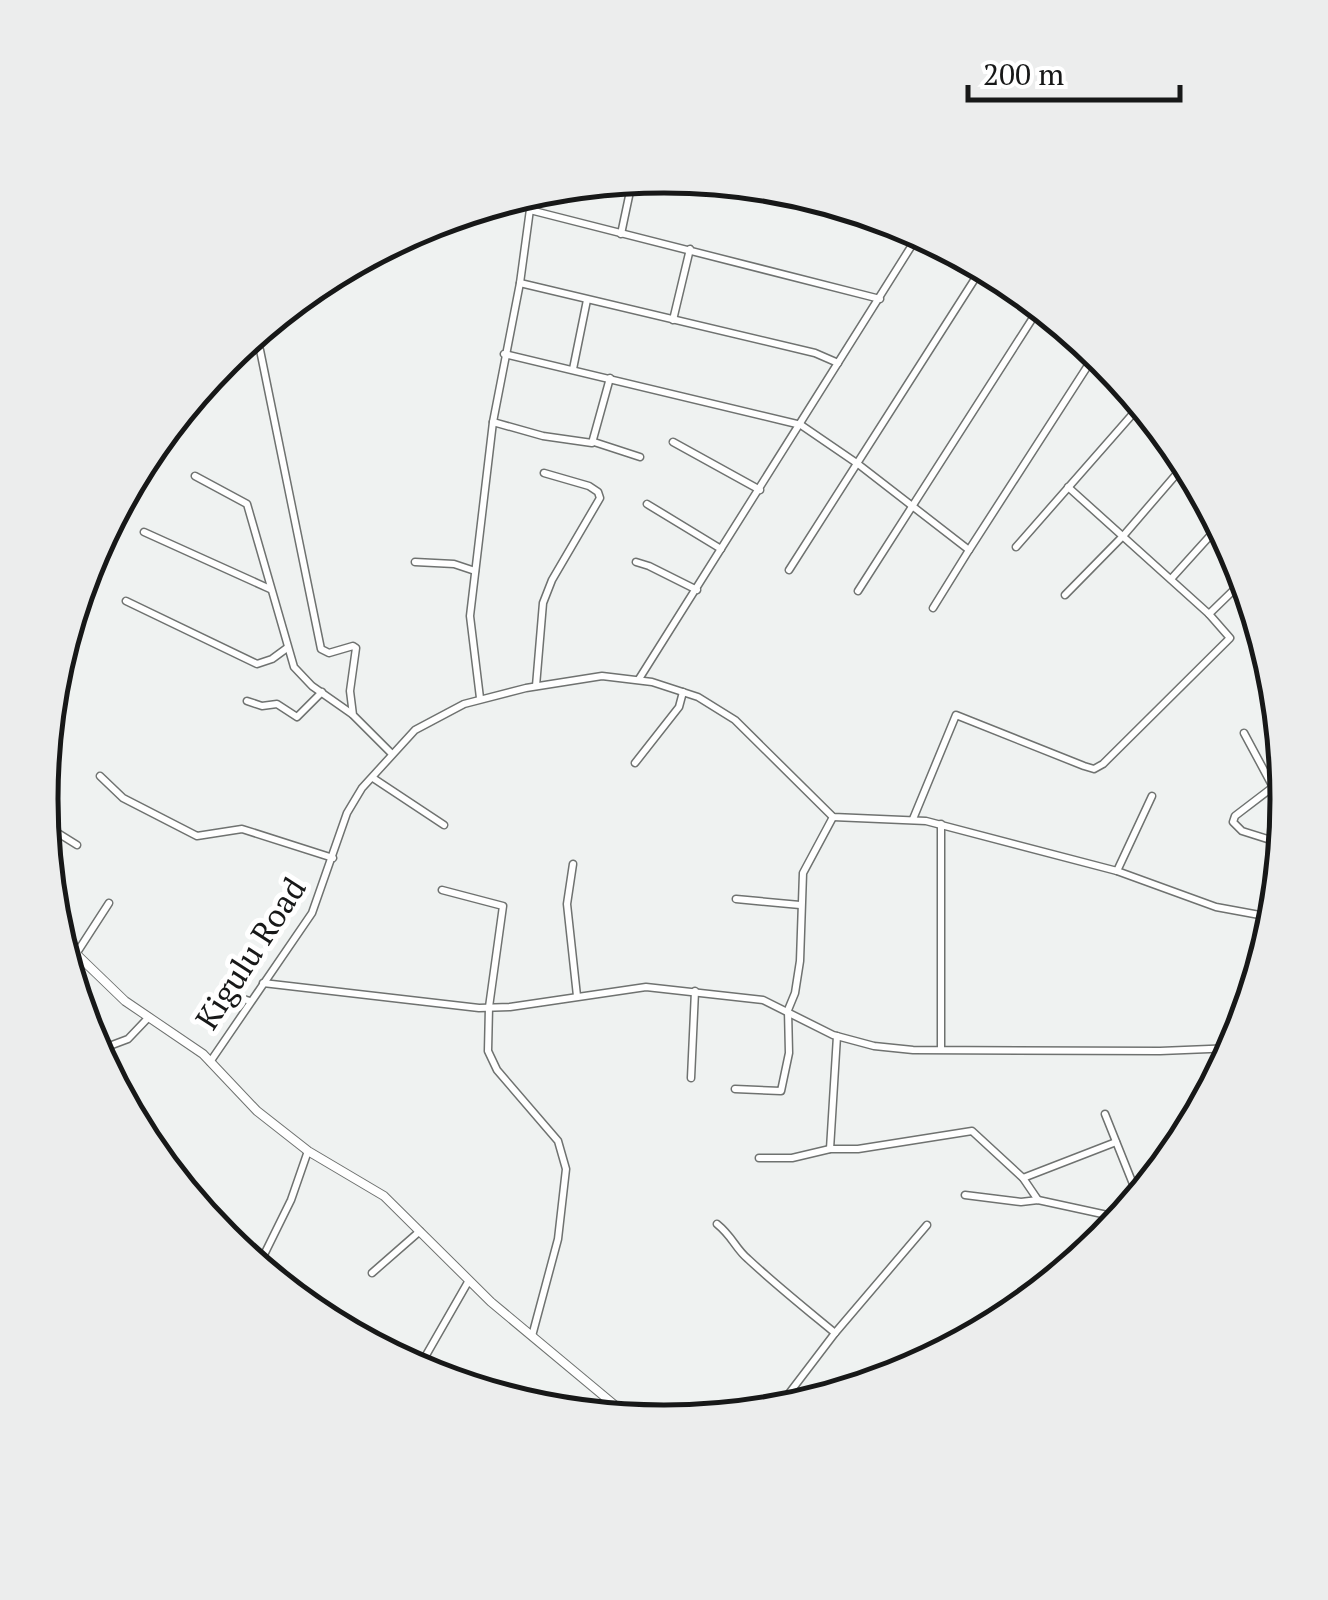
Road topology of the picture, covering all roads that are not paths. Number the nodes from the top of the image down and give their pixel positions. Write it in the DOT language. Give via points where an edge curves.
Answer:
graph roads {
  1 [pos="629,195"];
  2 [pos="535,208"];
  3 [pos="530,209"];
  4 [pos="620,234"];
  5 [pos="911,247"];
  6 [pos="690,249"];
  7 [pos="974,280"];
  8 [pos="520,283"];
  9 [pos="587,300"];
  10 [pos="880,300"];
  11 [pos="1032,319"];
  12 [pos="673,320"];
  13 [pos="260,350"];
  14 [pos="504,354"];
  15 [pos="838,364"];
  16 [pos="1087,366"];
  17 [pos="573,369"];
  18 [pos="610,378"];
  19 [pos="1132,415"];
  20 [pos="493,422"];
  21 [pos="801,425"];
  22 [pos="594,442"];
  23 [pos="673,442"];
  24 [pos="640,457"];
  25 [pos="858,464"];
  26 [pos="544,473"];
  27 [pos="1176,475"];
  28 [pos="195,476"];
  29 [pos="1068,487"];
  30 [pos="760,490"];
  31 [pos="647,504"];
  32 [pos="914,506"];
  33 [pos="144,532"];
  34 [pos="1124,535"];
  35 [pos="1210,537"];
  36 [pos="1016,547"];
  37 [pos="721,549"];
  38 [pos="970,550"];
  39 [pos="414,562"];
  40 [pos="636,562"];
  41 [pos="789,570"];
  42 [pos="475,571"];
  43 [pos="1171,579"];
  44 [pos="270,589"];
  45 [pos="697,590"];
  46 [pos="858,591"];
  47 [pos="1233,591"];
  48 [pos="1065,595"];
  49 [pos="126,601"];
  50 [pos="933,608"];
  51 [pos="1209,614"];
  52 [pos="287,648"];
  53 [pos="639,679"];
  54 [pos="536,686"];
  55 [pos="322,692"];
  56 [pos="683,692"];
  57 [pos="480,698"];
  58 [pos="247,701"];
  59 [pos="353,715"];
  60 [pos="1244,733"];
  61 [pos="391,754"];
  62 [pos="635,763"];
  63 [pos="100,776"];
  64 [pos="373,778"];
  65 [pos="1270,781"];
  66 [pos="1270,789"];
  67 [pos="1152,796"];
  68 [pos="832,817"];
  69 [pos="913,819"];
  70 [pos="940,824"];
  71 [pos="444,825"];
  72 [pos="59,834"];
  73 [pos="1269,839"];
  74 [pos="77,845"];
  75 [pos="333,858"];
  76 [pos="573,864"];
  77 [pos="1118,871"];
  78 [pos="442,890"];
  79 [pos="736,899"];
  80 [pos="109,904"];
  81 [pos="800,905"];
  82 [pos="1259,915"];
  83 [pos="76,947"];
  84 [pos="78,956"];
  85 [pos="263,983"];
  86 [pos="694,991"];
  87 [pos="577,996"];
  88 [pos="240,998"];
  89 [pos="250,1002"];
  90 [pos="490,1008"];
  91 [pos="788,1010"];
  92 [pos="149,1017"];
  93 [pos="836,1036"];
  94 [pos="110,1046"];
  95 [pos="941,1049"];
  96 [pos="1217,1049"];
  97 [pos="210,1062"];
  98 [pos="691,1078"];
  99 [pos="735,1089"];
  100 [pos="1104,1114"];
  101 [pos="1116,1142"];
  102 [pos="830,1149"];
  103 [pos="308,1150"];
  104 [pos="759,1158"];
  105 [pos="1023,1178"];
  106 [pos="1133,1184"];
  107 [pos="965,1194"];
  108 [pos="1038,1200"];
  109 [pos="1106,1215"];
  110 [pos="717,1224"];
  111 [pos="927,1224"];
  112 [pos="421,1230"];
  113 [pos="264,1256"];
  114 [pos="372,1273"];
  115 [pos="468,1282"];
  116 [pos="835,1333"];
  117 [pos="532,1336"];
  118 [pos="425,1357"];
  119 [pos="789,1393"];
  120 [pos="613,1404"];
  1 -- 4 [label="street"];
  2 -- 4 [label="street"];
  3 -- 8 [label="street"];
  4 -- 6 [label="street"];
  5 -- 10 [label="street"];
  6 -- 10 [label="street"];
  6 -- 12 [label="street"];
  7 -- 25 [label="street"];
  8 -- 9 [label="street"];
  8 -- 14 [label="street"];
  9 -- 12 [label="street"];
  9 -- 17 [label="street"];
  10 -- 15 [label="street"];
  11 -- 32 [label="street"];
  12 -- 15 [label="street"];
  13 -- 59 [label="street" via="321,649 352,646 357,652"];
  14 -- 17 [label="street"];
  14 -- 20 [label="street"];
  15 -- 21 [label="street"];
  16 -- 38 [label="street"];
  17 -- 18 [label="street"];
  18 -- 21 [label="street"];
  18 -- 22 [label="street"];
  19 -- 29 [label="street"];
  20 -- 22 [label="street"];
  20 -- 42 [label="street"];
  21 -- 25 [label="street"];
  21 -- 30 [label="street"];
  22 -- 24 [label="street"];
  23 -- 30 [label="street"];
  25 -- 32 [label="street"];
  25 -- 41 [label="street"];
  26 -- 54 [label="street" via="589,486 600,498 543,603"];
  27 -- 34 [label="street"];
  28 -- 44 [label="street" via="246,504"];
  29 -- 34 [label="street"];
  29 -- 36 [label="street"];
  30 -- 37 [label="street"];
  31 -- 37 [label="street"];
  32 -- 38 [label="street"];
  32 -- 46 [label="street"];
  33 -- 44 [label="street"];
  34 -- 43 [label="street"];
  34 -- 48 [label="street"];
  35 -- 43 [label="street"];
  37 -- 45 [label="street"];
  38 -- 50 [label="street"];
  39 -- 42 [label="street"];
  40 -- 45 [label="street"];
  42 -- 57 [label="street" via="470,616"];
  43 -- 51 [label="street"];
  44 -- 52 [label="street"];
  45 -- 53 [label="street"];
  47 -- 51 [label="street"];
  49 -- 52 [label="street" via="257,664"];
  51 -- 69 [label="street" via="1230,638 1103,764 1094,770 956,715"];
  52 -- 55 [label="street" via="294,667"];
  53 -- 54 [label="street" via="602,676"];
  53 -- 56 [label="street"];
  54 -- 57 [label="street"];
  55 -- 58 [label="street" via="297,717 277,704"];
  55 -- 59 [label="street"];
  56 -- 62 [label="street" via="679,707"];
  56 -- 68 [label="street" via="735,720"];
  57 -- 61 [label="street" via="415,730"];
  59 -- 61 [label="street"];
  60 -- 65 [label="street"];
  61 -- 64 [label="street"];
  63 -- 75 [label="street" via="123,798 197,836 242,829"];
  64 -- 71 [label="street"];
  64 -- 75 [label="street, Kigulu Road" via="347,812"];
  66 -- 73 [label="street" via="1233,822"];
  67 -- 77 [label="street"];
  68 -- 69 [label="street"];
  68 -- 81 [label="street" via="802,873"];
  69 -- 70 [label="street"];
  70 -- 77 [label="street"];
  70 -- 95 [label="street"];
  72 -- 74 [label="street"];
  75 -- 85 [label="street, Kigulu Road" via="312,914"];
  76 -- 87 [label="street" via="567,904"];
  77 -- 82 [label="street" via="1216,907"];
  78 -- 90 [label="street" via="503,906"];
  79 -- 81 [label="street"];
  80 -- 83 [label="street"];
  81 -- 91 [label="street" via="800,961"];
  84 -- 92 [label="street"];
  85 -- 89 [label="street, Kigulu Road"];
  85 -- 90 [label="street"];
  86 -- 87 [label="street" via="646,987"];
  86 -- 91 [label="street" via="764,1000"];
  86 -- 98 [label="street"];
  87 -- 90 [label="street"];
  88 -- 89 [label="street"];
  89 -- 97 [label="street, Kigulu Road"];
  90 -- 117 [label="street" via="491,1061 556,1138 566,1169 558,1240"];
  91 -- 93 [label="street"];
  91 -- 99 [label="street" via="781,1092"];
  92 -- 94 [label="street" via="128,1040"];
  92 -- 97 [label="street"];
  93 -- 95 [label="street" via="874,1046"];
  93 -- 102 [label="street"];
  95 -- 96 [label="street"];
  97 -- 103 [label="street" via="256,1111"];
  100 -- 101 [label="street"];
  101 -- 105 [label="street"];
  101 -- 106 [label="street"];
  102 -- 104 [label="street"];
  102 -- 105 [label="street" via="972,1131"];
  103 -- 112 [label="street" via="384,1196"];
  103 -- 113 [label="street"];
  105 -- 108 [label="street"];
  107 -- 108 [label="street"];
  108 -- 109 [label="street"];
  110 -- 116 [label="street"];
  111 -- 116 [label="street"];
  112 -- 114 [label="street"];
  112 -- 115 [label="street"];
  115 -- 117 [label="street"];
  115 -- 118 [label="street"];
  116 -- 119 [label="street"];
  117 -- 120 [label="street"];
}
